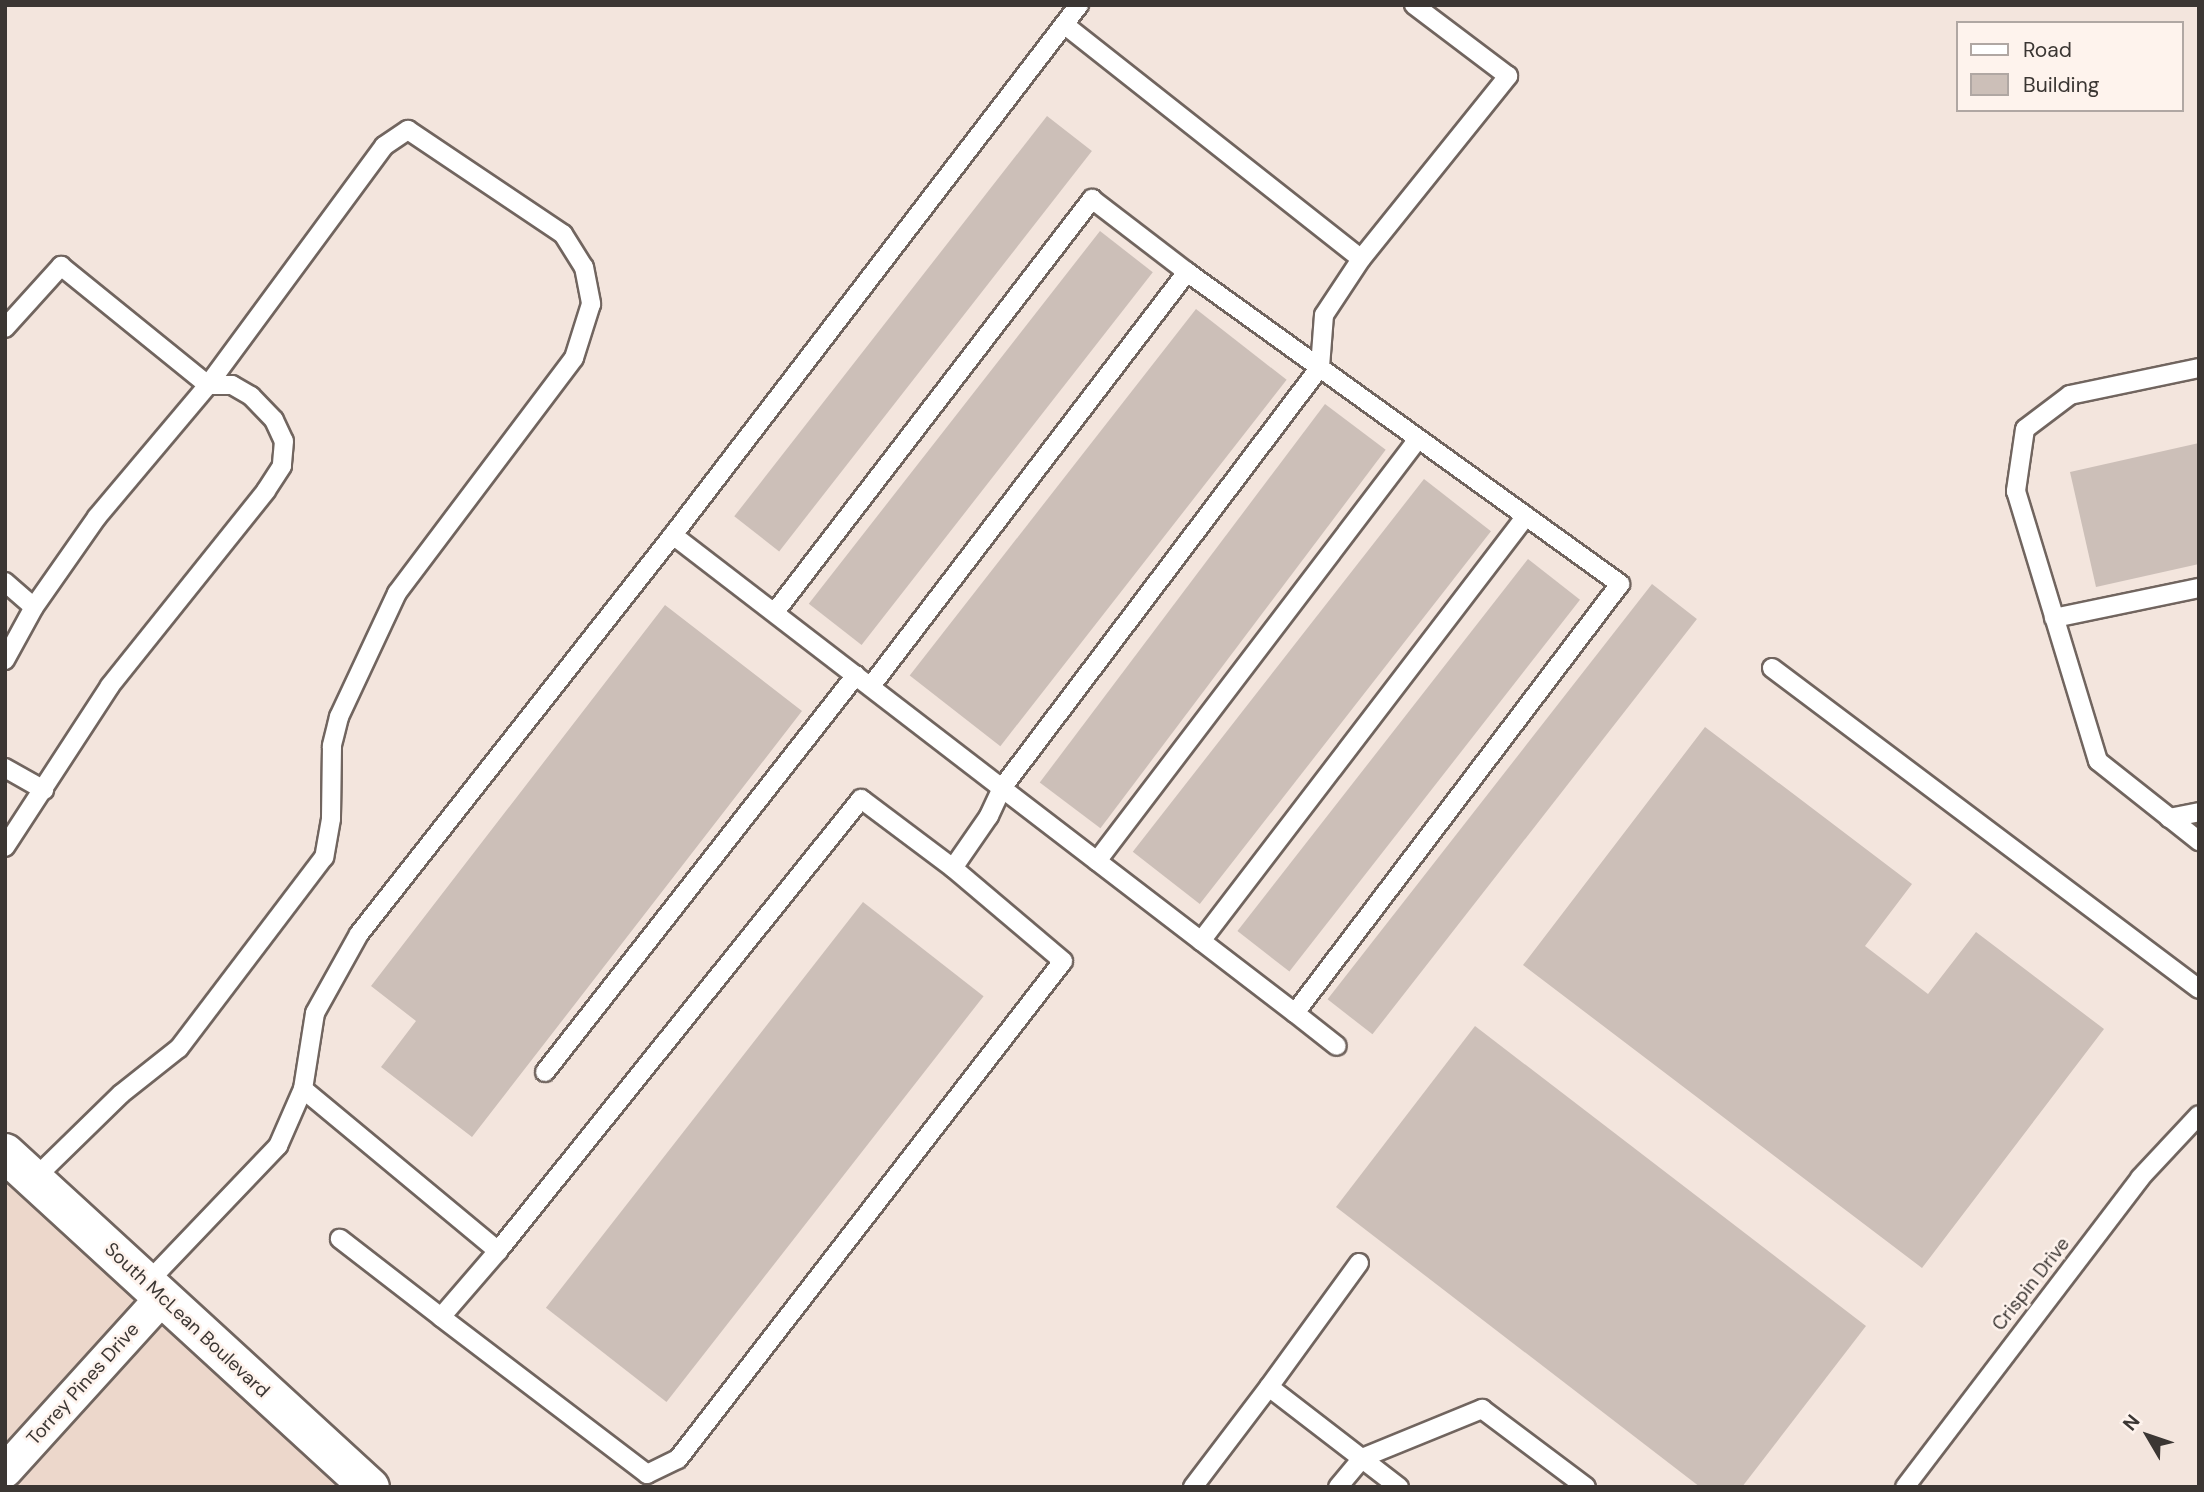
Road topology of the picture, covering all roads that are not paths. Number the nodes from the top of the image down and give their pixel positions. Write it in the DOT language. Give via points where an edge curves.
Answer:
graph roads {
  1 [pos="1079,5"];
  2 [pos="1413,5"];
  3 [pos="1065,25"];
  4 [pos="1361,259"];
  5 [pos="1187,272"];
  6 [pos="5,328"];
  7 [pos="1320,367"];
  8 [pos="2199,368"];
  9 [pos="208,385"];
  10 [pos="1418,439"];
  11 [pos="1526,516"];
  12 [pos="673,536"];
  13 [pos="5,582"];
  14 [pos="2199,588"];
  15 [pos="34,607"];
  16 [pos="775,612"];
  17 [pos="2054,618"];
  18 [pos="5,660"];
  19 [pos="1772,668"];
  20 [pos="856,675"];
  21 [pos="871,686"];
  22 [pos="5,768"];
  23 [pos="1002,788"];
  24 [pos="44,790"];
  25 [pos="2199,812"];
  26 [pos="2169,818"];
  27 [pos="2199,841"];
  28 [pos="5,847"];
  29 [pos="1097,861"];
  30 [pos="953,868"];
  31 [pos="1201,941"];
  32 [pos="2199,989"];
  33 [pos="1295,1013"];
  34 [pos="1337,1046"];
  35 [pos="545,1072"];
  36 [pos="303,1089"];
  37 [pos="2199,1115"];
  38 [pos="5,1153"];
  39 [pos="34,1179"];
  40 [pos="341,1239"];
  41 [pos="498,1251"];
  42 [pos="1359,1263"];
  43 [pos="154,1290"];
  44 [pos="441,1317"];
  45 [pos="1269,1387"];
  46 [pos="1362,1458"];
  47 [pos="5,1470"];
  48 [pos="370,1487"];
  49 [pos="1193,1487"];
  50 [pos="1338,1487"];
  51 [pos="1399,1487"];
  52 [pos="1586,1487"];
  53 [pos="1905,1487"];
  1 -- 3 [label="lane"];
  2 -- 4 [label="lane" via="1508,76"];
  3 -- 4 [label="lane"];
  3 -- 12 [label="lane"];
  4 -- 7 [label="lane" via="1324,315"];
  5 -- 7 [label="lane"];
  5 -- 16 [label="lane" via="1092,199"];
  5 -- 21 [label="lane"];
  6 -- 9 [label="lane" via="61,266"];
  7 -- 10 [label="lane"];
  7 -- 23 [label="lane"];
  8 -- 17 [label="lane" via="2070,396 2025,429 2015,491"];
  9 -- 15 [label="lane" via="97,517"];
  9 -- 24 [label="lane" via="232,385 264,406 284,441 282,466 110,687"];
  9 -- 39 [label="lane" via="384,146 408,131 563,234 584,267 591,304 574,358 397,593 362,662 332,746 331,820 324,857 179,1048 121,1094"];
  10 -- 11 [label="lane"];
  10 -- 29 [label="lane"];
  11 -- 31 [label="lane"];
  11 -- 33 [label="lane" via="1620,584"];
  12 -- 16 [label="lane"];
  12 -- 36 [label="lane" via="359,934 315,1013"];
  13 -- 15 [label="lane"];
  14 -- 17 [label="lane"];
  15 -- 18 [label="lane"];
  16 -- 20 [label="lane"];
  17 -- 26 [label="lane" via="2098,761"];
  19 -- 32 [label="lane"];
  20 -- 21 [label="lane"];
  20 -- 35 [label="lane"];
  21 -- 23 [label="lane"];
  22 -- 24 [label="lane"];
  23 -- 29 [label="lane"];
  23 -- 30 [label="lane" via="989,816"];
  24 -- 28 [label="lane"];
  25 -- 26 [label="lane"];
  26 -- 27 [label="lane"];
  29 -- 31 [label="lane"];
  30 -- 41 [label="lane" via="861,799"];
  30 -- 44 [label="lane" via="1063,961 678,1459 647,1474"];
  31 -- 33 [label="lane"];
  33 -- 34 [label="lane"];
  36 -- 41 [label="lane"];
  36 -- 43 [label="lane" via="278,1146"];
  37 -- 53 [label="lane, Crispin Drive" via="2140,1178"];
  38 -- 39 [label="main road, South McLean Boulevard"];
  39 -- 43 [label="main road, South McLean Boulevard"];
  40 -- 44 [label="lane"];
  41 -- 44 [label="lane"];
  42 -- 45 [label="lane"];
  43 -- 47 [label="street, Torrey Pines Drive"];
  43 -- 48 [label="main road, South McLean Boulevard"];
  45 -- 46 [label="lane"];
  45 -- 49 [label="lane"];
  46 -- 50 [label="lane"];
  46 -- 51 [label="lane"];
  46 -- 52 [label="lane" via="1482,1409"];
}
